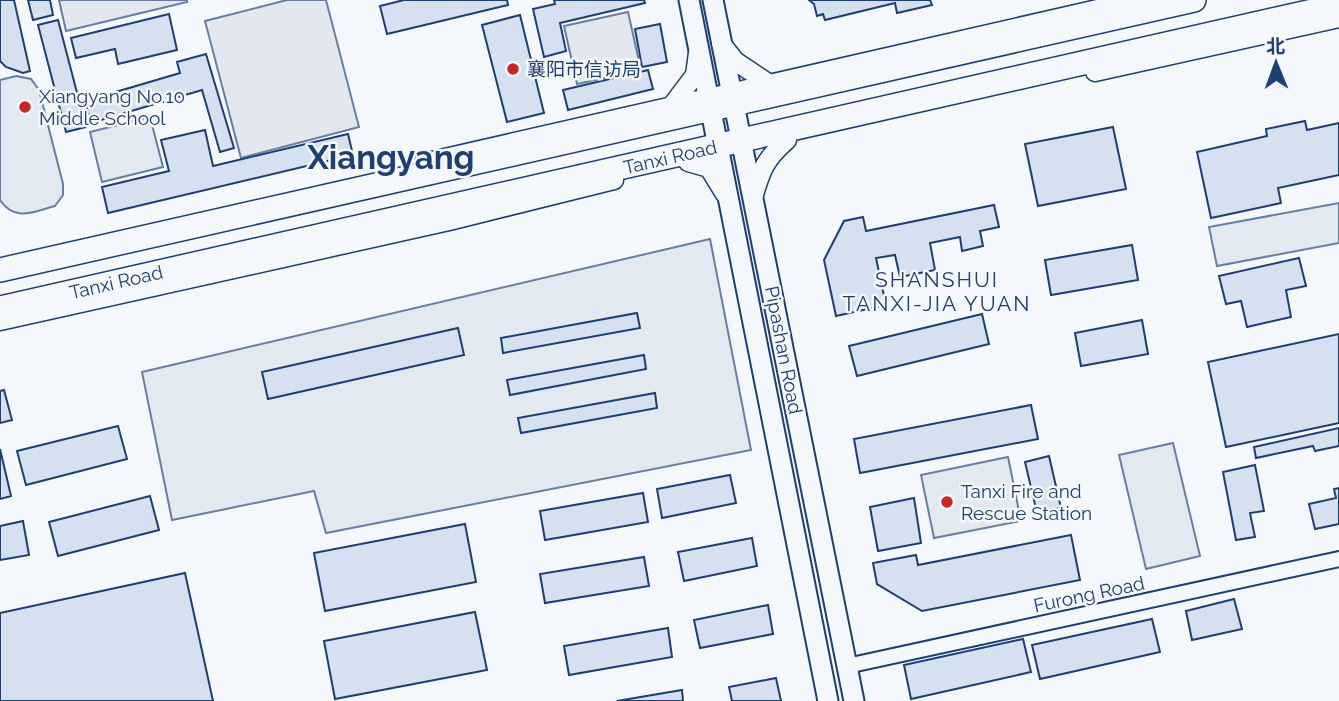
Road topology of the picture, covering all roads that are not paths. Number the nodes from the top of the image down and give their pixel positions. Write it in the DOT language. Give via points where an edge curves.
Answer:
graph roads {
  1 [pos="689,0"];
  2 [pos="713,0"];
  3 [pos="1137,0"];
  4 [pos="1194,0"];
  5 [pos="1339,5"];
  6 [pos="1339,18"];
  7 [pos="721,42"];
  8 [pos="698,50"];
  9 [pos="768,83"];
  10 [pos="734,97"];
  11 [pos="709,103"];
  12 [pos="673,104"];
  13 [pos="787,140"];
  14 [pos="743,145"];
  15 [pos="718,151"];
  16 [pos="688,162"];
  17 [pos="754,198"];
  18 [pos="728,200"];
  19 [pos="0,259"];
  20 [pos="0,270"];
  21 [pos="0,308"];
  22 [pos="0,321"];
  23 [pos="1339,559"];
  24 [pos="847,666"];
  25 [pos="828,701"];
  26 [pos="854,701"];
  1 -- 8 [label="main road, Pipashan Road"];
  2 -- 7 [label="main road, Pipashan Road"];
  3 -- 9 [label="street"];
  4 -- 10 [label="main road, Tanxi Road"];
  5 -- 14 [label="main road, Tanxi Road"];
  6 -- 13 [label="street"];
  7 -- 9 [label="street" via="735,61"];
  7 -- 10 [label="main road, Pipashan Road"];
  8 -- 11 [label="main road, Pipashan Road"];
  8 -- 12 [label="street" via="695,75"];
  9 -- 10 [label="street"];
  10 -- 11 [label="main road, Tanxi Road"];
  10 -- 14 [label="main road, Pipashan Road"];
  11 -- 12 [label="street"];
  11 -- 15 [label="main road, Pipashan Road"];
  11 -- 20 [label="main road, Tanxi Road"];
  12 -- 19 [label="street"];
  13 -- 14 [label="street"];
  13 -- 17 [label="street" via="770,154 760,171"];
  14 -- 15 [label="main road, Tanxi Road"];
  14 -- 17 [label="main road, Pipashan Road"];
  15 -- 16 [label="street"];
  15 -- 18 [label="main road, Pipashan Road"];
  15 -- 21 [label="main road, Tanxi Road"];
  16 -- 18 [label="street" via="709,168"];
  16 -- 22 [label="street" via="449,221"];
  17 -- 24 [label="main road, Pipashan Road"];
  18 -- 25 [label="main road, Pipashan Road"];
  23 -- 24 [label="street, Furong Road"];
  24 -- 26 [label="main road, Pipashan Road"];
}
